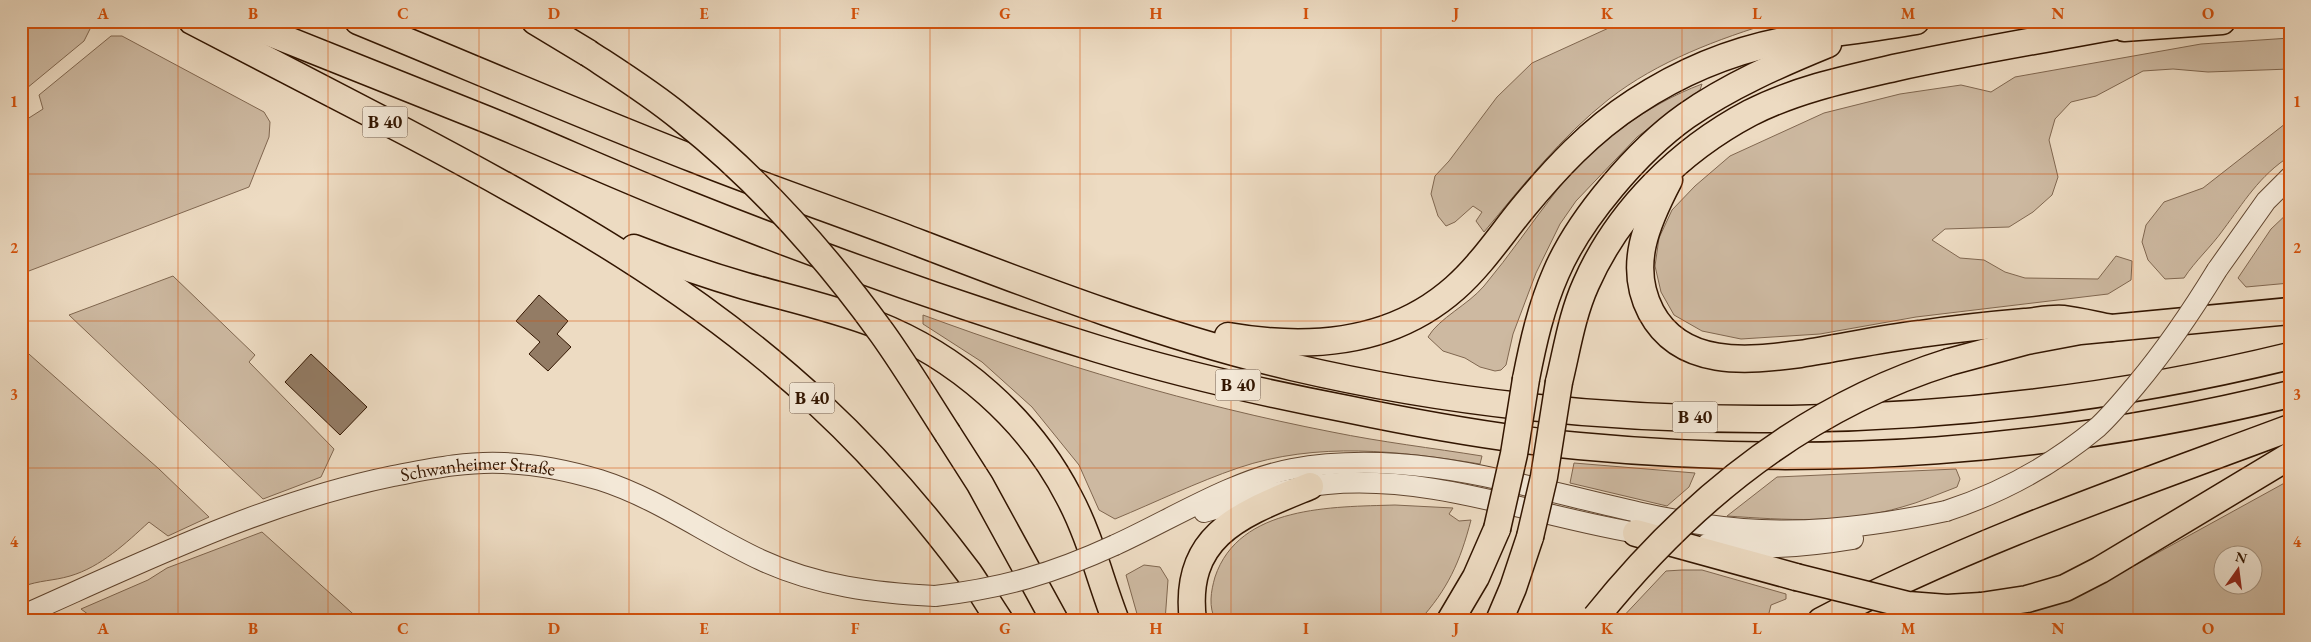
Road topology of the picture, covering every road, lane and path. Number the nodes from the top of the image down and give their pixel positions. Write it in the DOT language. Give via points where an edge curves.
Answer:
graph roads {
  1 [pos="192,21"];
  2 [pos="240,21"];
  3 [pos="358,21"];
  4 [pos="535,21"];
  5 [pos="1916,21"];
  6 [pos="2142,21"];
  7 [pos="2222,21"];
  8 [pos="2099,30"];
  9 [pos="1861,31"];
  10 [pos="1677,164"];
  11 [pos="2290,177"];
  12 [pos="578,225"];
  13 [pos="1108,311"];
  14 [pos="2290,311"];
  15 [pos="2111,328"];
  16 [pos="2290,356"];
  17 [pos="2290,394"];
  18 [pos="2290,428"];
  19 [pos="2290,456"];
  20 [pos="1310,486"];
  21 [pos="1946,511"];
  22 [pos="1159,525"];
  23 [pos="1636,533"];
  24 [pos="21,616"];
  25 [pos="1594,619"];
  26 [pos="1000,621"];
  27 [pos="1055,621"];
  28 [pos="1116,621"];
  29 [pos="1193,621"];
  30 [pos="1450,621"];
  31 [pos="1499,621"];
  32 [pos="1821,621"];
  1 -- 12 [label="highway, B 40"];
  2 -- 17 [label="highway, B 40" via="685,203 981,312 1104,350 1278,396 1433,426 1574,446 1660,453 1792,457 1871,455 2050,441 2178,419"];
  3 -- 13 [label="highway, B 40" via="694,159"];
  4 -- 27 [label="highway, bridge" via="588,53 681,118 735,164 823,257 877,326 980,484"];
  5 -- 9 [label="highway"];
  6 -- 8 [label="highway"];
  7 -- 8 [label="highway"];
  8 -- 10 [label="highway" via="1840,80 1753,112 1728,126"];
  9 -- 13 [label="highway" via="1813,36 1746,50 1685,73 1634,102 1569,156 1455,288 1424,311 1388,329 1353,339 1326,342 1270,341 1211,333"];
  9 -- 30 [label="highway, bridge" via="1786,61 1684,117 1645,152 1591,213 1556,272 1534,340 1497,529 1476,577"];
  10 -- 15 [label="highway" via="1644,235 1639,272 1642,293 1658,324 1692,351 1724,359 1751,360 2014,323 2061,319"];
  10 -- 31 [label="highway, bridge" via="1627,214 1586,284 1574,317 1530,537"];
  11 -- 21 [label="street, bridge" via="2266,201 2217,270 2181,329 2099,426 2043,466 1980,500"];
  12 -- 26 [label="highway, B 40" via="704,310 820,405 917,507 971,576"];
  12 -- 28 [label="highway" via="671,262 877,325 928,350 952,366 999,404 1044,456 1069,496"];
  13 -- 16 [label="highway, B 40" via="1214,346 1293,367 1414,391 1503,404 1704,418 1857,417 2000,406 2081,397"];
  14 -- 15 [label="highway"];
  15 -- 25 [label="highway, bridge" via="2027,341 1949,362 1891,384 1826,416 1743,471 1675,527"];
  18 -- 32 [label="highway" via="2019,530 1862,599"];
  19 -- 23 [label="highway, bridge" via="2066,588 2027,599 1981,606 1908,606"];
  20 -- 22 [label="street" via="1284,490"];
  20 -- 23 [label="street" via="1373,483 1434,488"];
  20 -- 29 [label="highway" via="1267,503 1232,522 1212,540 1193,579"];
  21 -- 22 [label="street" via="1875,525 1833,529 1737,529 1657,516 1445,468 1363,462 1290,470 1252,480"];
  21 -- 23 [label="street" via="1869,536 1769,548 1725,546"];
  22 -- 24 [label="street, Schwanheimer Straße, bridge" via="1028,580 935,596 859,590 806,577 761,560 675,514 600,480 536,466 474,464 434,468 353,484 292,502 242,519"];
}
